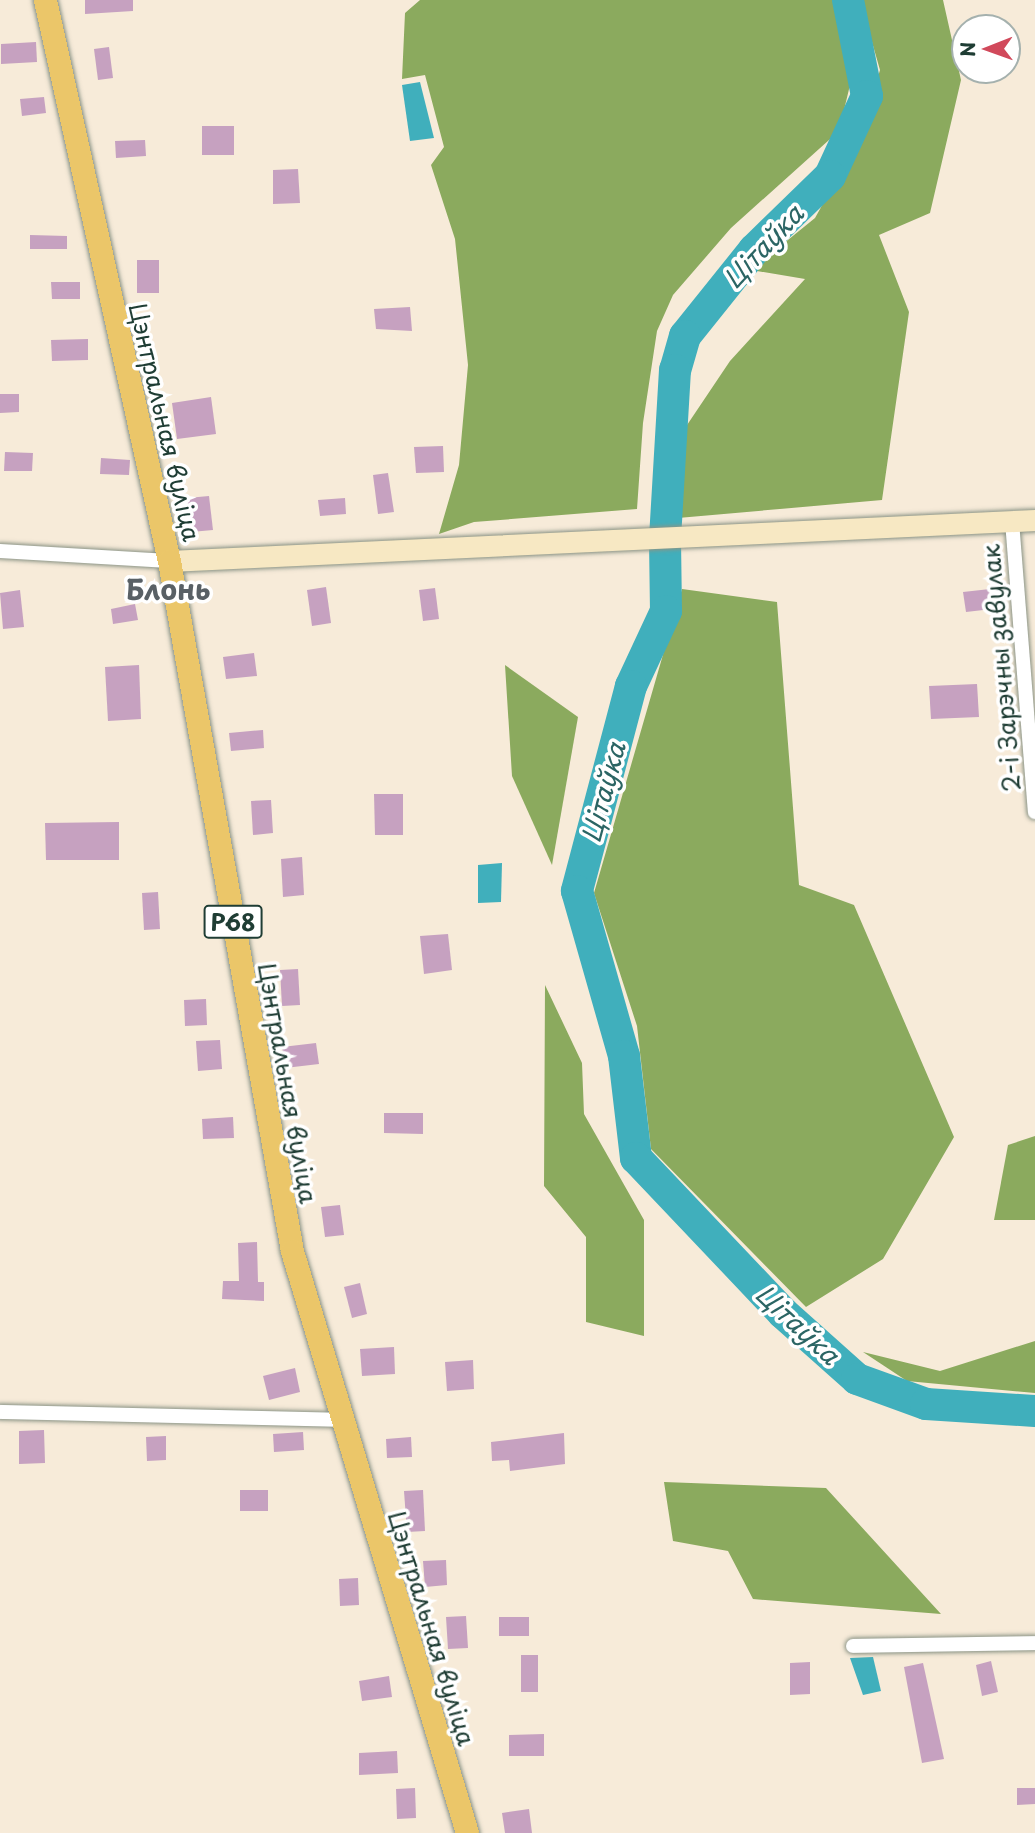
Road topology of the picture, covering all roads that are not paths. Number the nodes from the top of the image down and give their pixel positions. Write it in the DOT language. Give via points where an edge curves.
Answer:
graph roads {
  1 [pos="45,0"];
  2 [pos="1035,520"];
  3 [pos="1012,521"];
  4 [pos="0,551"];
  5 [pos="169,561"];
  6 [pos="1035,812"];
  7 [pos="0,1412"];
  8 [pos="341,1420"];
  9 [pos="1035,1643"];
  10 [pos="853,1646"];
  11 [pos="467,1833"];
  1 -- 5 [label="main road, Цэнтральная вуліца / Р68"];
  2 -- 3 [label="main road"];
  3 -- 5 [label="main road"];
  3 -- 6 [label="street, 2-і Зарэчны завулак"];
  4 -- 5 [label="street"];
  5 -- 8 [label="main road, Цэнтральная вуліца / Р68" via="276,1173 292,1251"];
  7 -- 8 [label="street"];
  8 -- 11 [label="main road, Цэнтральная вуліца / Р68"];
  9 -- 10 [label="street"];
}
